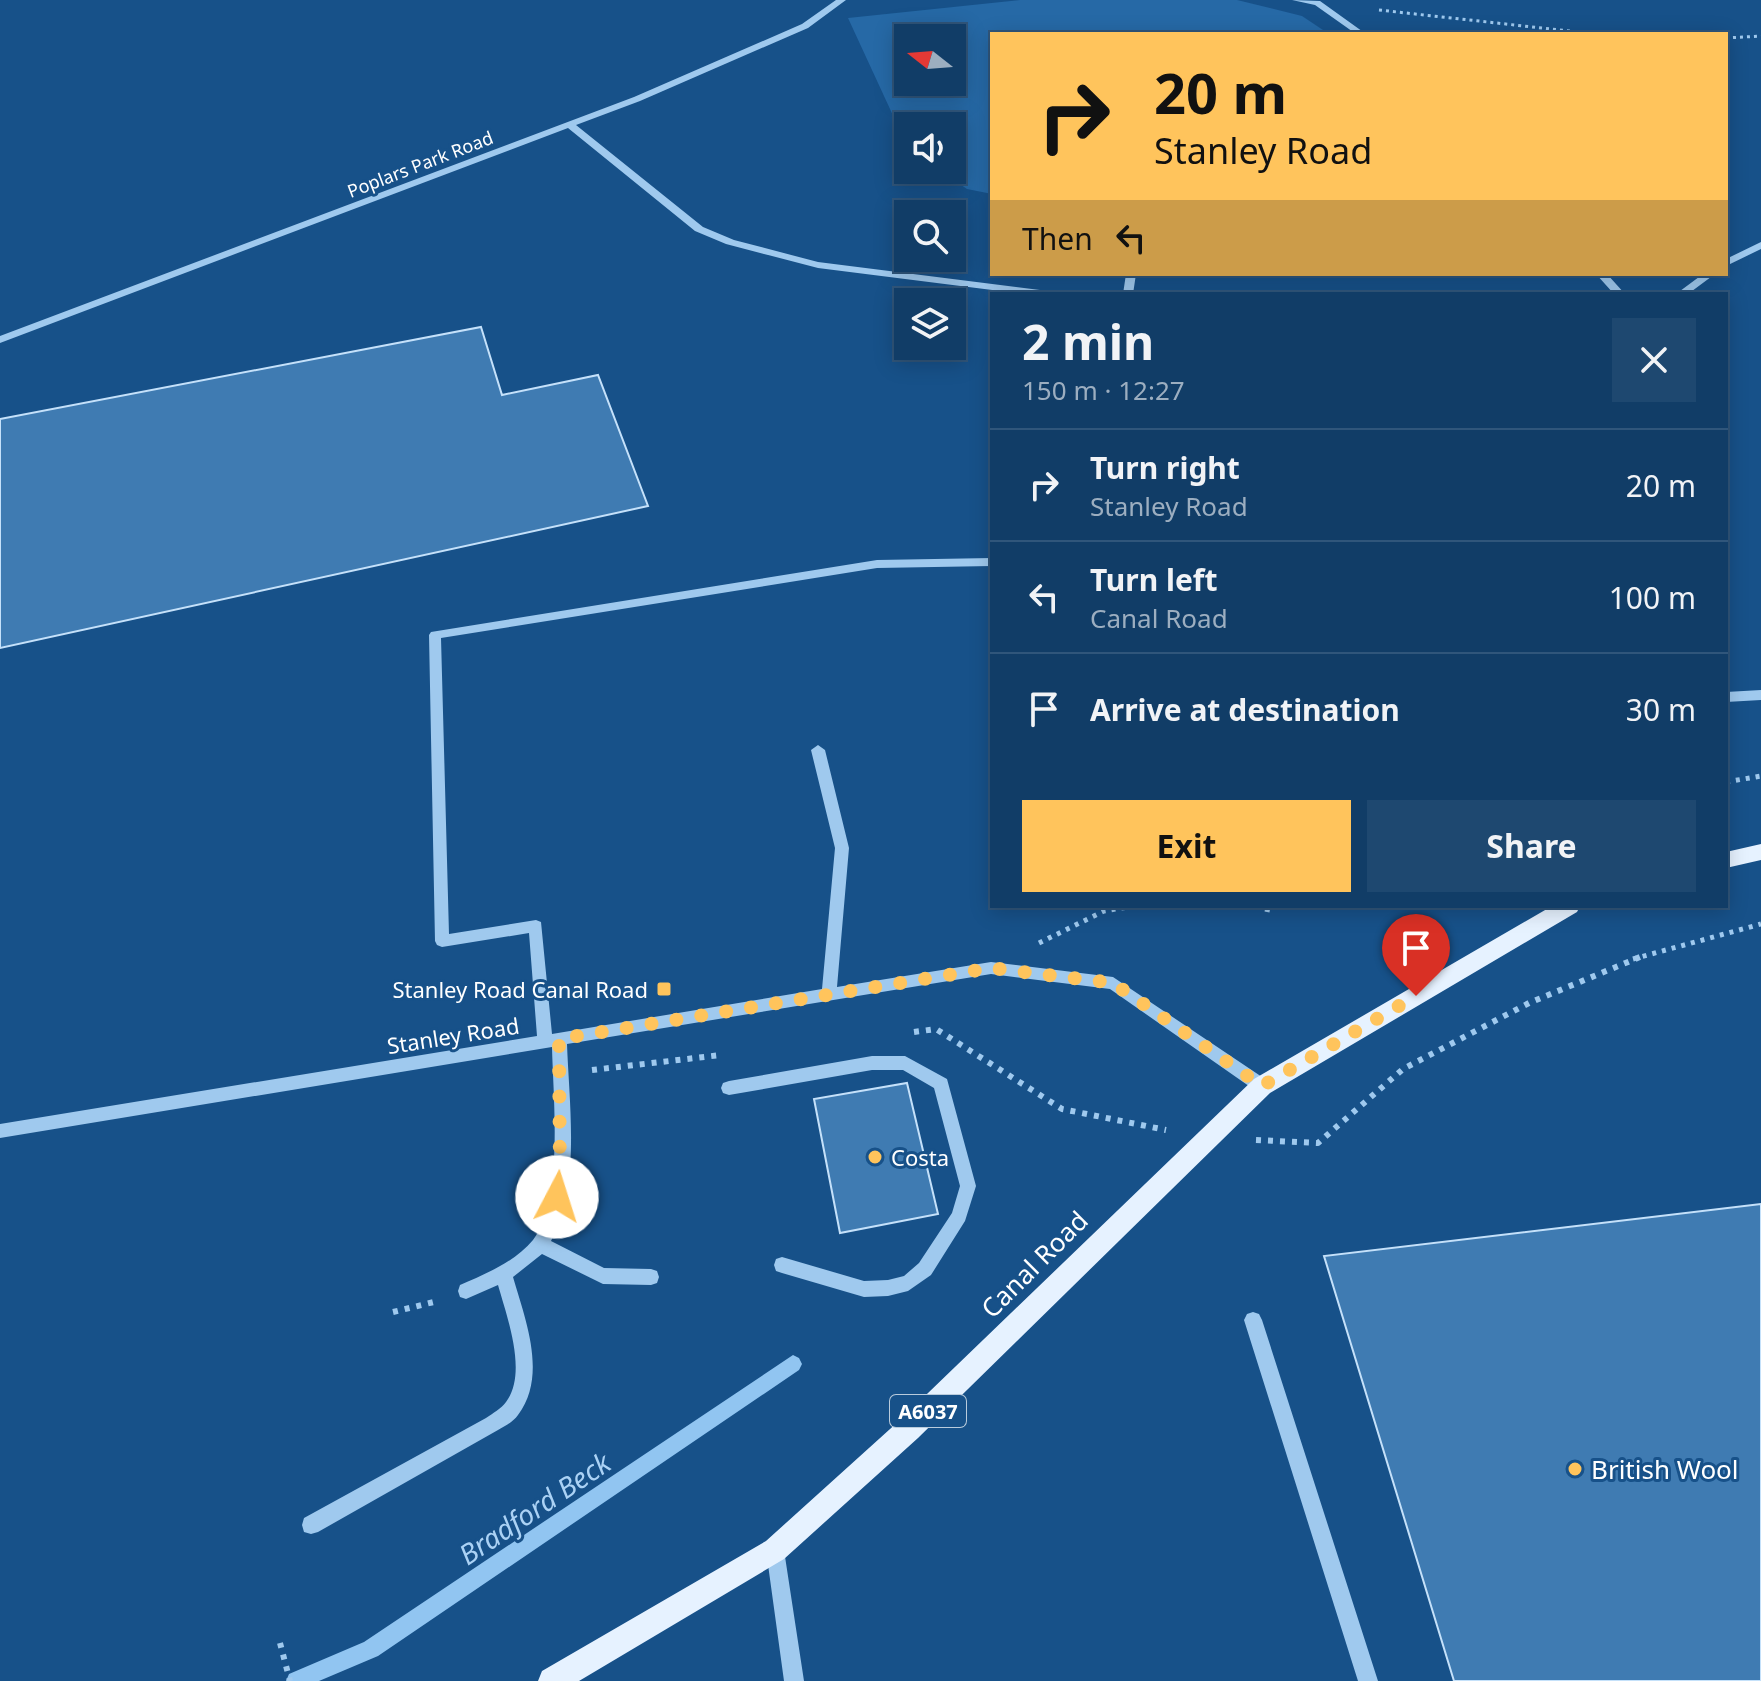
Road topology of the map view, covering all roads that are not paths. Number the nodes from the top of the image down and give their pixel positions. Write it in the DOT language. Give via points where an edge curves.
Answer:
graph roads {
  1 [pos="843,0"];
  2 [pos="1296,0"];
  3 [pos="1318,2"];
  4 [pos="1359,32"];
  5 [pos="569,124"];
  6 [pos="1761,245"];
  7 [pos="1728,262"];
  8 [pos="1603,276"];
  9 [pos="1707,276"];
  10 [pos="1032,292"];
  11 [pos="1618,292"];
  12 [pos="1684,292"];
  13 [pos="0,340"];
  14 [pos="990,562"];
  15 [pos="1761,695"];
  16 [pos="1728,697"];
  17 [pos="818,750"];
  18 [pos="1761,852"];
  19 [pos="1728,860"];
  20 [pos="1567,908"];
  21 [pos="829,995"];
  22 [pos="552,1040"];
  23 [pos="1262,1086"];
  24 [pos="729,1088"];
  25 [pos="0,1131"];
  26 [pos="540,1244"];
  27 [pos="782,1265"];
  28 [pos="504,1274"];
  29 [pos="651,1277"];
  30 [pos="466,1291"];
  31 [pos="1253,1320"];
  32 [pos="311,1525"];
  33 [pos="775,1550"];
  34 [pos="552,1681"];
  35 [pos="794,1681"];
  36 [pos="1368,1681"];
  1 -- 5 [label="street, Poplars Park Road" via="805,26"];
  2 -- 3 [label="street"];
  3 -- 4 [label="street"];
  5 -- 10 [label="street" via="699,229 730,242 818,265"];
  5 -- 13 [label="street, Poplars Park Road"];
  6 -- 7 [label="street"];
  8 -- 11 [label="street"];
  9 -- 12 [label="street"];
  14 -- 22 [label="street" via="877,564 435,635 442,941 536,926"];
  15 -- 16 [label="street"];
  17 -- 21 [label="street" via="842,848"];
  18 -- 19 [label="main road"];
  20 -- 23 [label="main road, Canal Road / A6037"];
  21 -- 22 [label="street, Stanley Road"];
  21 -- 23 [label="street, Stanley Road" via="991,968 1113,983"];
  22 -- 25 [label="street, Stanley Road"];
  22 -- 26 [label="street" via="560,1178 553,1217"];
  23 -- 33 [label="main road, Canal Road / A6037" via="909,1429"];
  24 -- 27 [label="street" via="872,1063 905,1063 941,1084 968,1186 959,1216 925,1269 908,1283 864,1289"];
  26 -- 28 [label="street"];
  26 -- 29 [label="street" via="603,1276"];
  28 -- 30 [label="street"];
  28 -- 32 [label="street" via="523,1360 521,1391 511,1410"];
  31 -- 36 [label="street"];
  33 -- 34 [label="main road, Canal Road / A6037"];
  33 -- 35 [label="street"];
}
